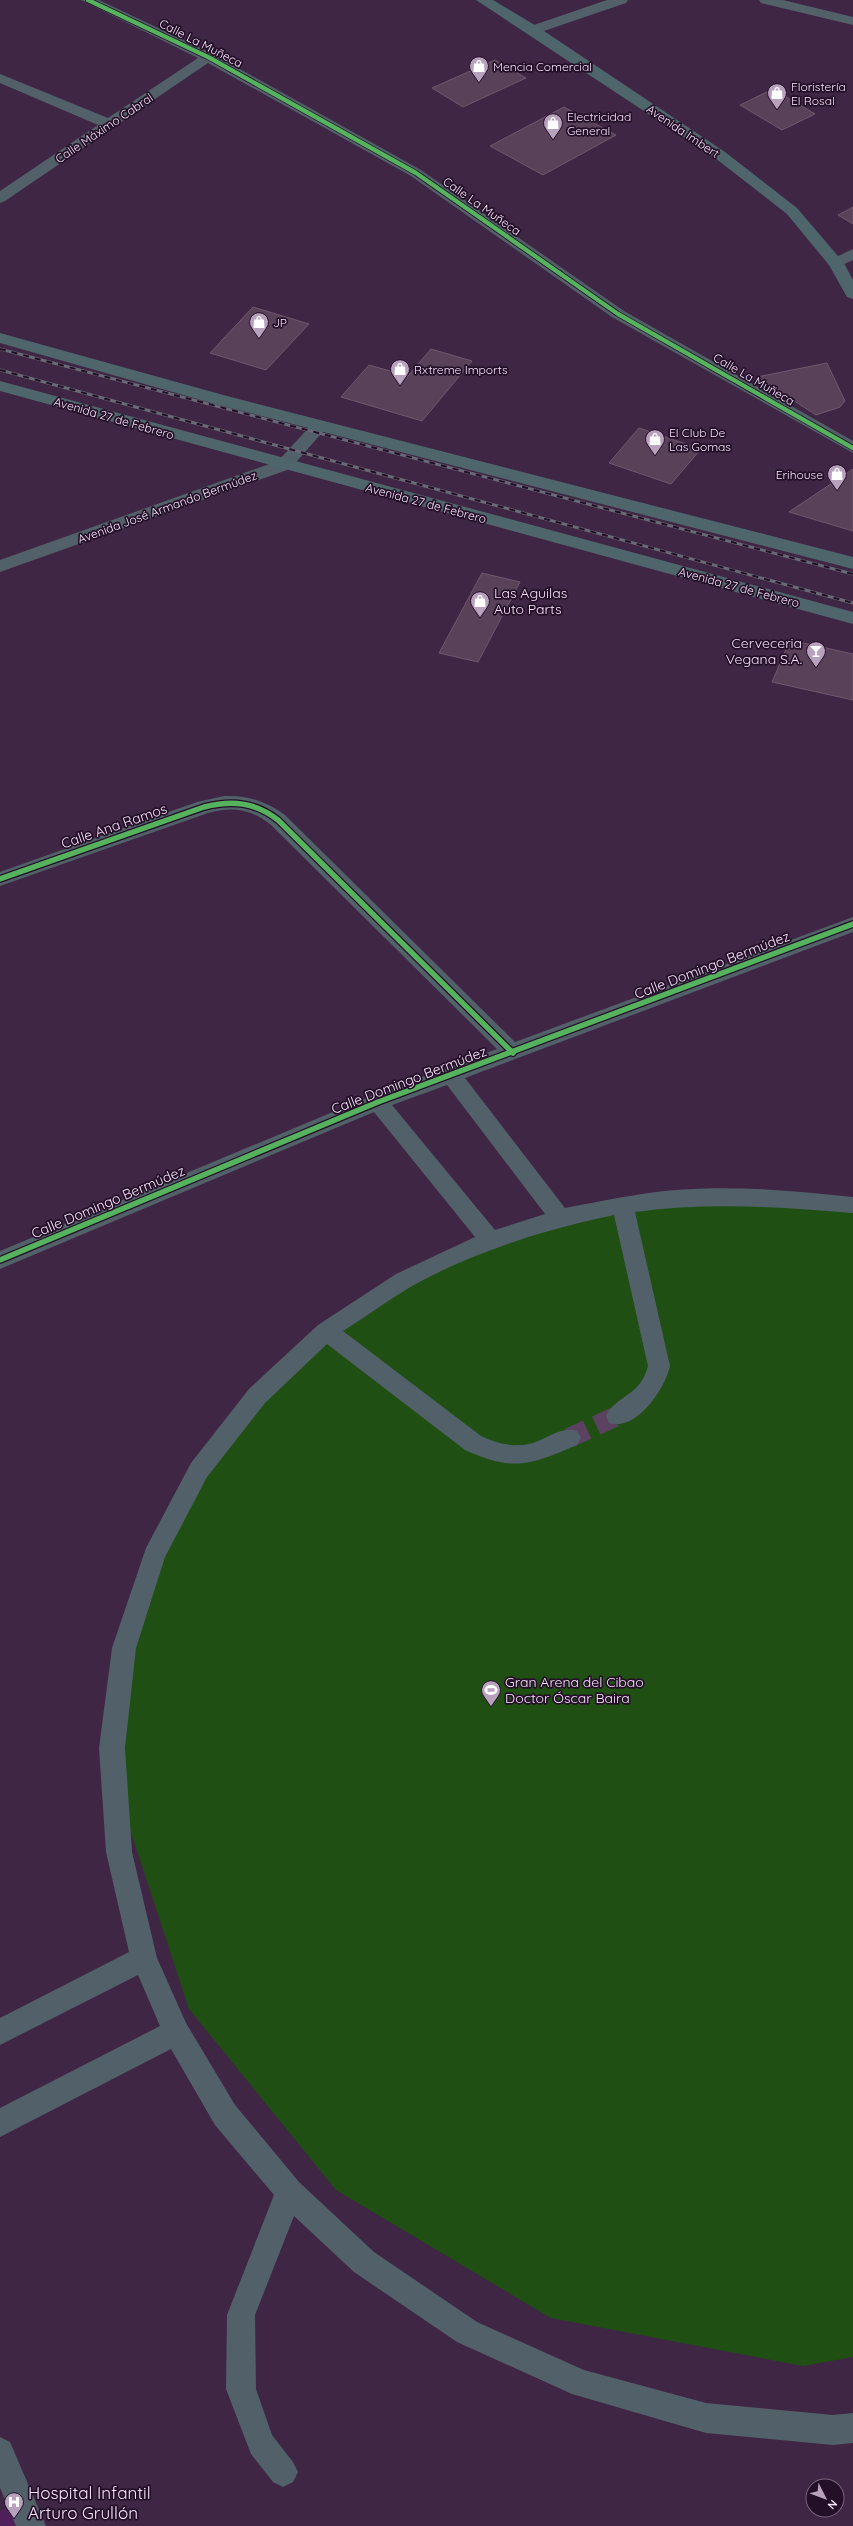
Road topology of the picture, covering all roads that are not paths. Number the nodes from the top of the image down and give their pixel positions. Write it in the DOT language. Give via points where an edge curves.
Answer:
graph roads {
  1 [pos="88,0"];
  2 [pos="483,0"];
  3 [pos="621,0"];
  4 [pos="766,0"];
  5 [pos="853,21"];
  6 [pos="533,30"];
  7 [pos="208,57"];
  8 [pos="0,78"];
  9 [pos="109,124"];
  10 [pos="0,198"];
  11 [pos="853,254"];
  12 [pos="836,263"];
  13 [pos="853,294"];
  14 [pos="0,338"];
  15 [pos="0,386"];
  16 [pos="320,426"];
  17 [pos="853,448"];
  18 [pos="284,465"];
  19 [pos="853,564"];
  20 [pos="0,566"];
  21 [pos="853,618"];
  22 [pos="0,879"];
  23 [pos="853,924"];
  24 [pos="513,1053"];
  25 [pos="452,1076"];
  26 [pos="378,1102"];
  27 [pos="623,1205"];
  28 [pos="853,1205"];
  29 [pos="560,1218"];
  30 [pos="490,1240"];
  31 [pos="0,1260"];
  32 [pos="326,1332"];
  33 [pos="617,1416"];
  34 [pos="569,1438"];
  35 [pos="144,1958"];
  36 [pos="0,2032"];
  37 [pos="176,2032"];
  38 [pos="0,2124"];
  39 [pos="288,2192"];
  40 [pos="853,2428"];
  41 [pos="0,2452"];
  42 [pos="283,2472"];
  43 [pos="8,2493"];
  44 [pos="31,2526"];
  1 -- 7 [label="street, Calle La Muñeca"];
  2 -- 6 [label="main road, Avenida Imbert"];
  3 -- 6 [label="street"];
  4 -- 5 [label="street"];
  6 -- 12 [label="main road, Avenida Imbert" via="720,155 792,211"];
  7 -- 9 [label="street, Calle Máximo Cabral"];
  7 -- 17 [label="street, Calle La Muñeca" via="416,174 618,314"];
  8 -- 9 [label="street"];
  9 -- 10 [label="street, Calle Máximo Cabral"];
  11 -- 12 [label="street"];
  12 -- 13 [label="main road, Avenida Imbert"];
  14 -- 16 [label="main road"];
  15 -- 18 [label="main road, Avenida 27 de Febrero"];
  16 -- 18 [label="street, Avenida José Armando Bermúdez"];
  16 -- 19 [label="main road"];
  18 -- 20 [label="street, Avenida José Armando Bermúdez"];
  18 -- 21 [label="main road, Avenida 27 de Febrero"];
  22 -- 24 [label="street, Calle Ana Ramos" via="204,807 237,801 260,807 278,820"];
  23 -- 24 [label="street, Calle Domingo Bermúdez"];
  24 -- 25 [label="street, Calle Domingo Bermúdez"];
  25 -- 26 [label="street, Calle Domingo Bermúdez"];
  25 -- 29 [label="street"];
  26 -- 30 [label="street"];
  26 -- 31 [label="street, Calle Domingo Bermúdez"];
  27 -- 28 [label="street" via="677,1198 766,1197"];
  27 -- 29 [label="street"];
  27 -- 33 [label="street" via="660,1366 657,1379 650,1391 639,1402"];
  29 -- 30 [label="street"];
  30 -- 32 [label="street" via="404,1280"];
  32 -- 34 [label="street" via="473,1443 489,1451 507,1456 526,1456"];
  32 -- 35 [label="street" via="257,1396 199,1470 154,1555 124,1648 112,1748 118,1845"];
  35 -- 36 [label="street"];
  35 -- 37 [label="street"];
  37 -- 38 [label="street"];
  37 -- 39 [label="street" via="225,2115"];
  39 -- 40 [label="street" via="364,2262 467,2332 582,2384 706,2418 833,2430"];
  39 -- 42 [label="street" via="241,2315 241,2390 261,2444"];
  41 -- 43 [label="street"];
  43 -- 44 [label="street"];
}
